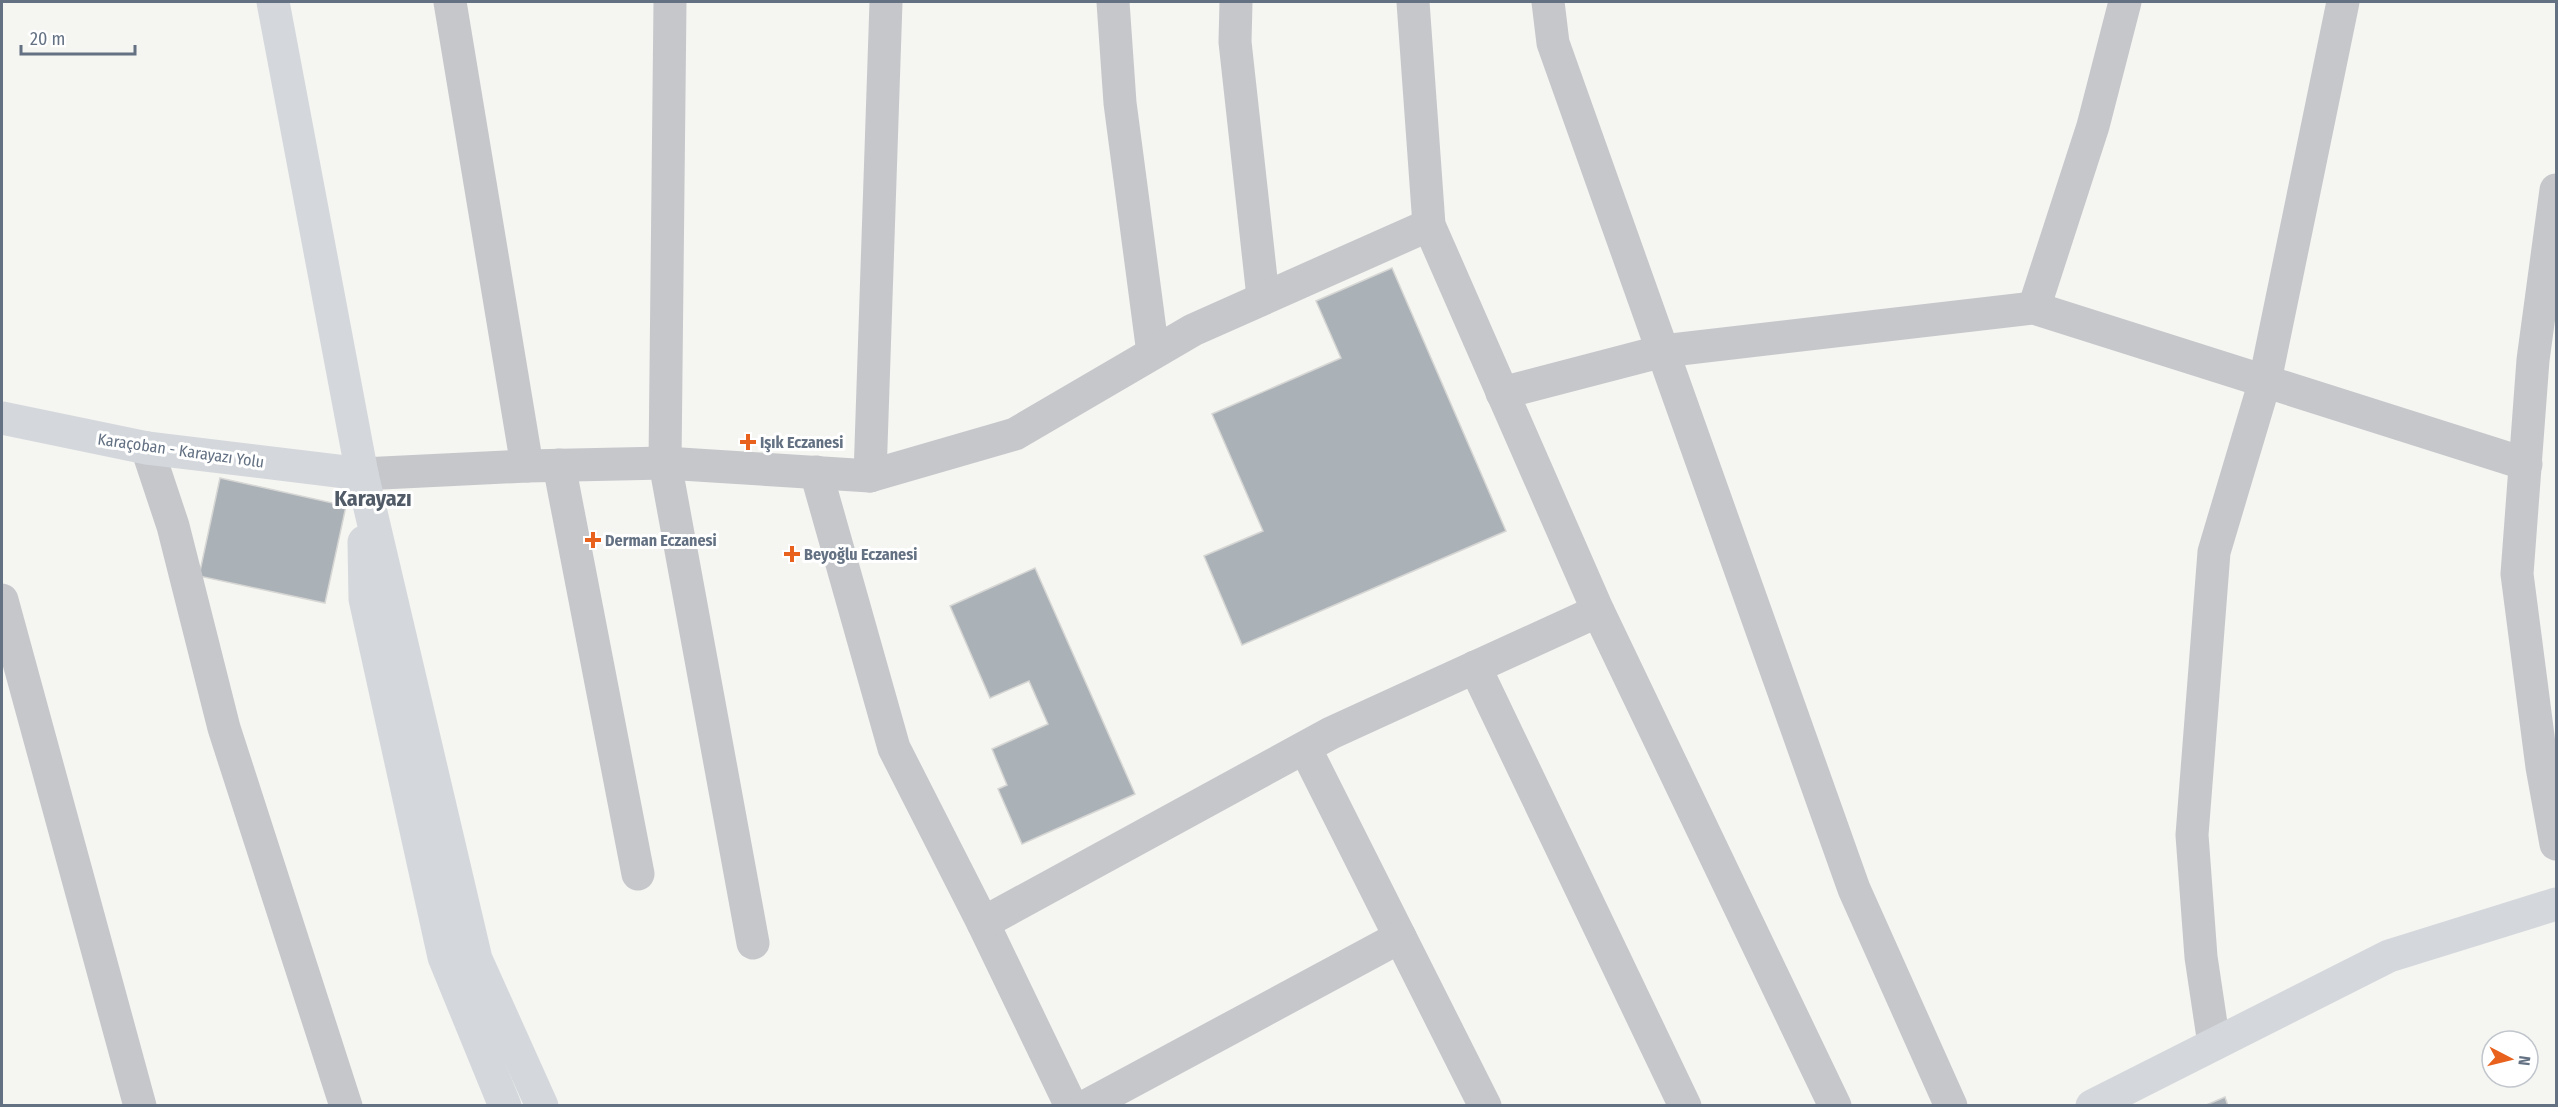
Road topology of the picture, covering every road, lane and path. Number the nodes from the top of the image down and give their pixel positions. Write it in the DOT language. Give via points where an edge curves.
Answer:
graph roads {
  1 [pos="273,2"];
  2 [pos="450,2"];
  3 [pos="670,2"];
  4 [pos="886,2"];
  5 [pos="1113,2"];
  6 [pos="1236,2"];
  7 [pos="1413,2"];
  8 [pos="1548,2"];
  9 [pos="2125,2"];
  10 [pos="2343,2"];
  11 [pos="2556,190"];
  12 [pos="1429,225"];
  13 [pos="1263,297"];
  14 [pos="2034,308"];
  15 [pos="1663,351"];
  16 [pos="1153,353"];
  17 [pos="2265,381"];
  18 [pos="1502,393"];
  19 [pos="2,418"];
  20 [pos="147,448"];
  21 [pos="664,463"];
  22 [pos="2526,464"];
  23 [pos="543,465"];
  24 [pos="816,472"];
  25 [pos="362,474"];
  26 [pos="870,476"];
  27 [pos="2,600"];
  28 [pos="1598,611"];
  29 [pos="1475,668"];
  30 [pos="1305,748"];
  31 [pos="2556,844"];
  32 [pos="638,874"];
  33 [pos="2556,904"];
  34 [pos="983,922"];
  35 [pos="1400,938"];
  36 [pos="753,944"];
  37 [pos="2214,1044"];
  38 [pos="140,1106"];
  39 [pos="346,1106"];
  40 [pos="505,1106"];
  41 [pos="542,1106"];
  42 [pos="1071,1106"];
  43 [pos="1086,1106"];
  44 [pos="1485,1106"];
  45 [pos="1685,1106"];
  46 [pos="1835,1106"];
  47 [pos="1951,1106"];
  48 [pos="2092,1106"];
  1 -- 25 [label="main road"];
  2 -- 23 [label="street"];
  3 -- 21 [label="street"];
  4 -- 26 [label="street"];
  5 -- 16 [label="street" via="1120,103"];
  6 -- 13 [label="street" via="1235,42"];
  7 -- 12 [label="street"];
  8 -- 15 [label="street" via="1553,43"];
  9 -- 14 [label="street" via="2093,126"];
  10 -- 17 [label="street"];
  11 -- 22 [label="street" via="2533,360"];
  12 -- 13 [label="street"];
  12 -- 18 [label="street"];
  13 -- 16 [label="street"];
  14 -- 15 [label="street"];
  14 -- 17 [label="street"];
  15 -- 18 [label="street"];
  15 -- 47 [label="street" via="1854,890"];
  16 -- 26 [label="street" via="1015,435"];
  17 -- 22 [label="street"];
  17 -- 37 [label="street" via="2214,552 2192,835 2201,957"];
  18 -- 28 [label="street"];
  19 -- 20 [label="main road, Karaçoban - Karayazı Yolu"];
  20 -- 25 [label="main road, Karaçoban - Karayazı Yolu"];
  20 -- 39 [label="street" via="172,526 224,728"];
  21 -- 23 [label="street"];
  21 -- 24 [label="street"];
  21 -- 36 [label="street"];
  22 -- 31 [label="street" via="2517,574"];
  23 -- 25 [label="street"];
  23 -- 32 [label="street"];
  24 -- 26 [label="street"];
  24 -- 34 [label="street" via="894,748"];
  25 -- 40 [label="main road" via="365,599 444,957"];
  25 -- 41 [label="main road" via="476,959"];
  27 -- 38 [label="street"];
  28 -- 29 [label="street"];
  28 -- 46 [label="street"];
  29 -- 30 [label="street"];
  29 -- 45 [label="street"];
  30 -- 34 [label="street"];
  30 -- 35 [label="street"];
  33 -- 37 [label="main road" via="2389,956"];
  34 -- 42 [label="street"];
  35 -- 43 [label="street"];
  35 -- 44 [label="street"];
  37 -- 48 [label="main road"];
}
